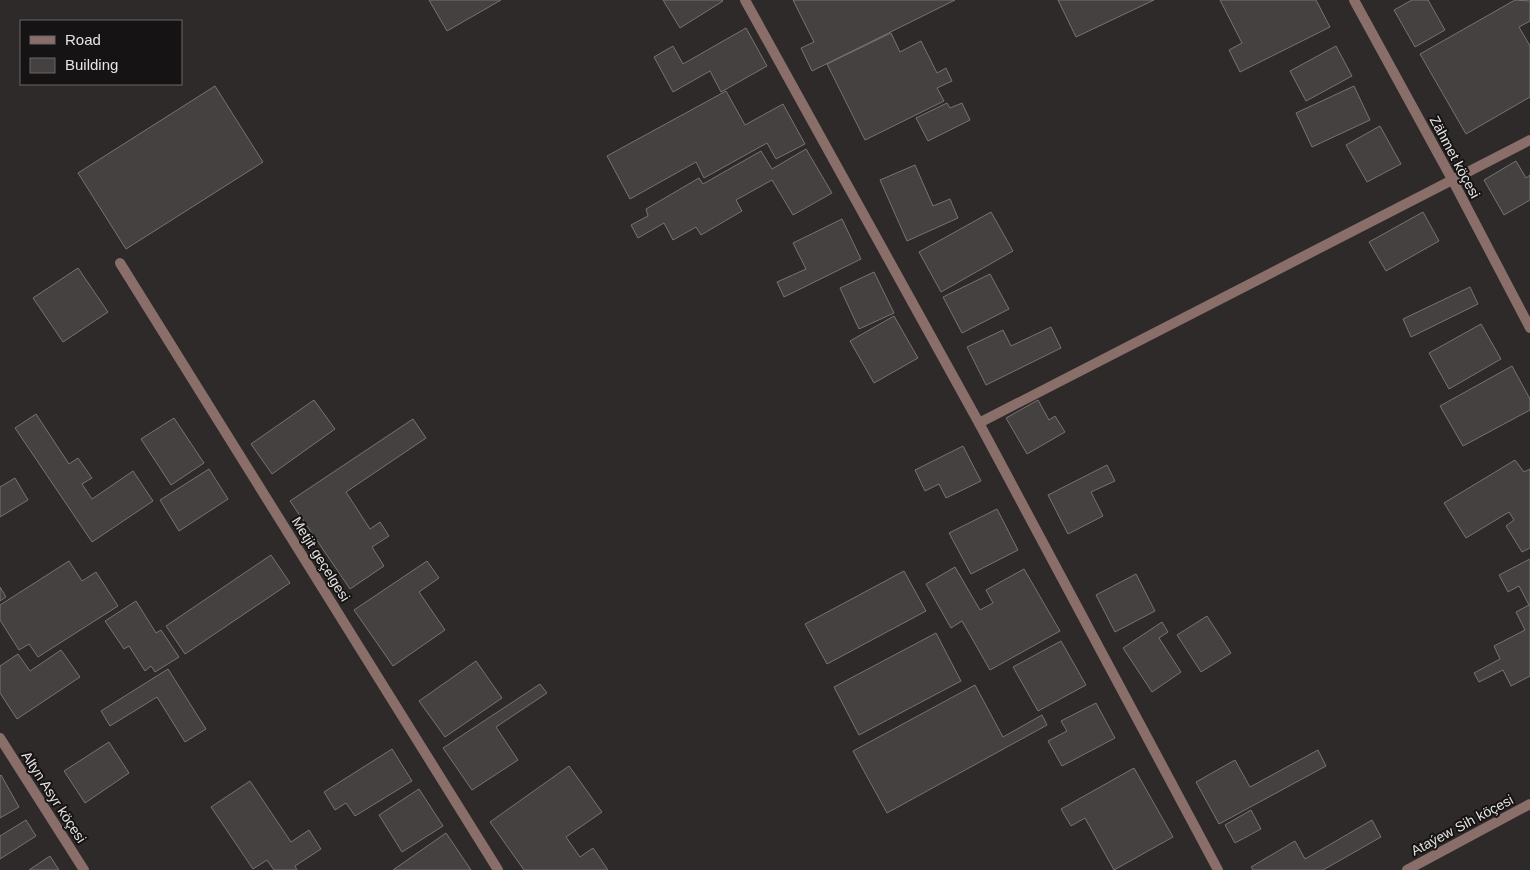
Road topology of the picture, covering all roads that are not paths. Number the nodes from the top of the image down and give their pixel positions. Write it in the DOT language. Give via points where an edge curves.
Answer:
graph roads {
  1 [pos="745,0"];
  2 [pos="1354,0"];
  3 [pos="1530,140"];
  4 [pos="1453,181"];
  5 [pos="120,263"];
  6 [pos="1530,328"];
  7 [pos="979,423"];
  8 [pos="0,738"];
  9 [pos="1530,804"];
  10 [pos="84,870"];
  11 [pos="498,870"];
  12 [pos="1218,870"];
  13 [pos="1407,870"];
  1 -- 7 [label="street"];
  2 -- 4 [label="street, Zähmet köçesi"];
  3 -- 4 [label="street"];
  4 -- 6 [label="street, Zähmet köçesi"];
  4 -- 7 [label="street"];
  5 -- 11 [label="street, Metjit geçelgesi"];
  7 -- 12 [label="street"];
  8 -- 10 [label="street, Altyn Asyr köçesi"];
  9 -- 13 [label="street, Ataýew Sih köçesi"];
}
